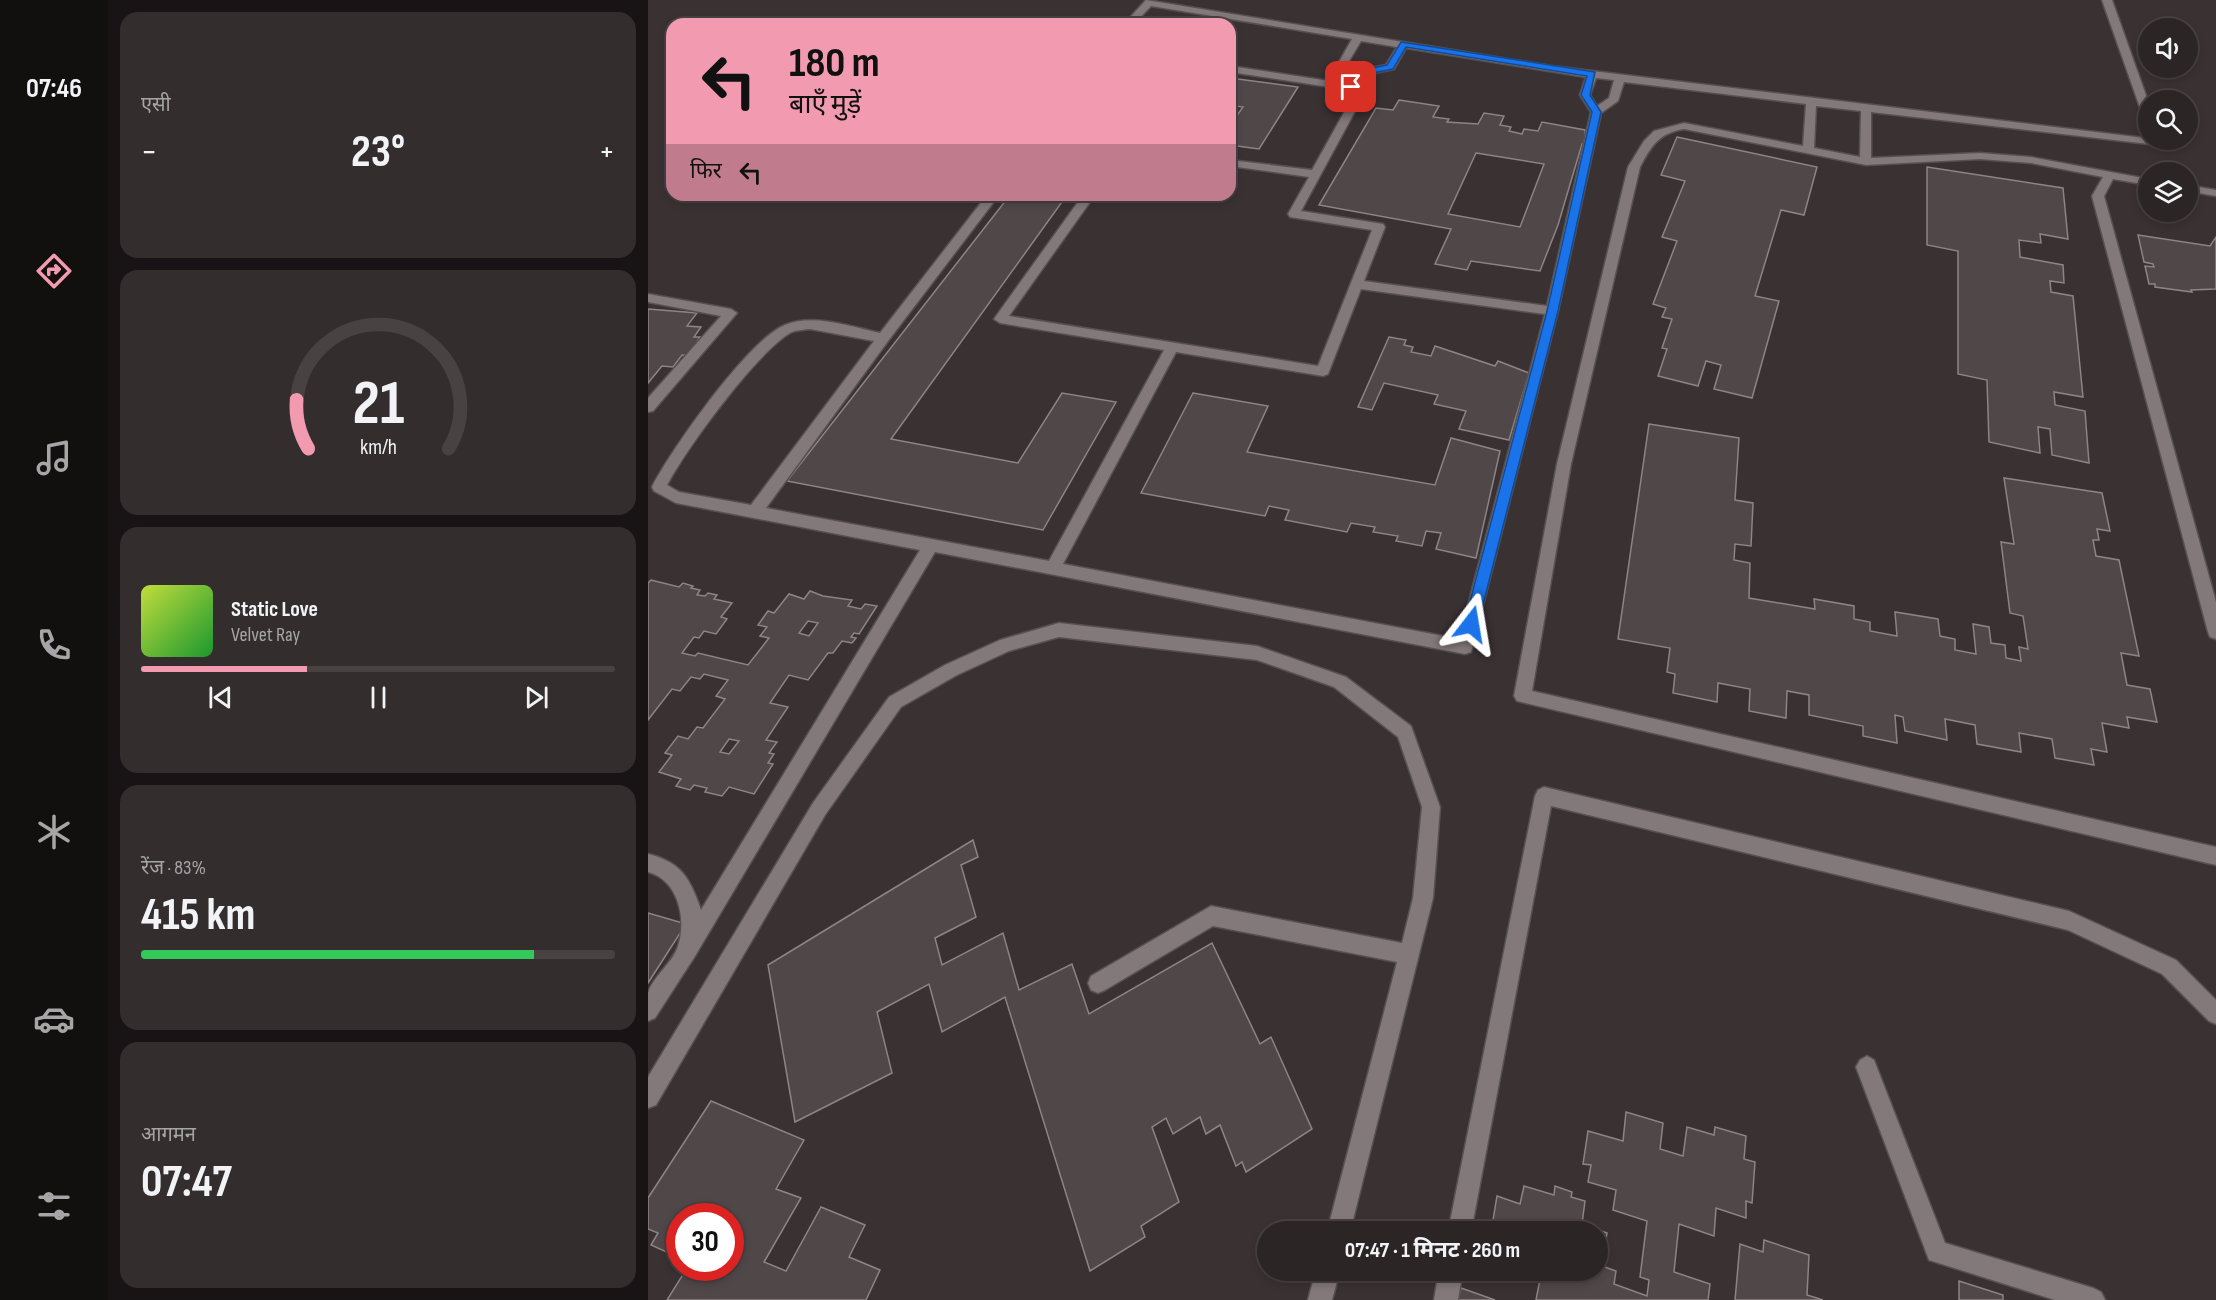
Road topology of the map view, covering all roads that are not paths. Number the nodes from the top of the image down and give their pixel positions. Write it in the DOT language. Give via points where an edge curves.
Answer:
graph roads {
  1 [pos="2107,0"];
  2 [pos="1150,1"];
  3 [pos="1134,18"];
  4 [pos="1358,37"];
  5 [pos="1404,44"];
  6 [pos="1236,70"];
  7 [pos="1359,73"];
  8 [pos="1592,74"];
  9 [pos="1620,78"];
  10 [pos="1351,87"];
  11 [pos="2139,90"];
  12 [pos="1811,102"];
  13 [pos="1866,108"];
  14 [pos="1596,112"];
  15 [pos="2138,140"];
  16 [pos="1808,149"];
  17 [pos="1866,162"];
  18 [pos="1236,164"];
  19 [pos="1315,174"];
  20 [pos="2110,175"];
  21 [pos="2138,180"];
  22 [pos="2198,190"];
  23 [pos="2216,193"];
  24 [pos="988,201"];
  25 [pos="1085,201"];
  26 [pos="1355,284"];
  27 [pos="648,298"];
  28 [pos="1552,311"];
  29 [pos="883,338"];
  30 [pos="1172,347"];
  31 [pos="648,407"];
  32 [pos="754,512"];
  33 [pos="931,545"];
  34 [pos="1053,568"];
  35 [pos="2216,632"];
  36 [pos="2216,856"];
  37 [pos="648,863"];
  38 [pos="688,949"];
  39 [pos="1408,954"];
  40 [pos="1098,983"];
  41 [pos="648,1011"];
  42 [pos="2216,1014"];
  43 [pos="1867,1067"];
  44 [pos="648,1097"];
  45 [pos="1341,1221"];
  46 [pos="1461,1221"];
  47 [pos="1325,1281"];
  48 [pos="1449,1281"];
  49 [pos="1320,1300"];
  50 [pos="1446,1300"];
  51 [pos="2092,1300"];
  1 -- 11 [label="street"];
  2 -- 3 [label="street"];
  2 -- 4 [label="street"];
  4 -- 5 [label="street"];
  4 -- 7 [label="street" via="1344,62"];
  5 -- 7 [label="street" via="1390,67"];
  5 -- 8 [label="street"];
  6 -- 10 [label="street"];
  7 -- 10 [label="street"];
  8 -- 9 [label="street"];
  8 -- 14 [label="street" via="1585,95"];
  9 -- 12 [label="street"];
  9 -- 14 [label="street" via="1614,99"];
  10 -- 19 [label="street" via="1362,89"];
  12 -- 13 [label="street"];
  12 -- 16 [label="street"];
  13 -- 15 [label="street"];
  13 -- 17 [label="street"];
  14 -- 28 [label="street"];
  16 -- 17 [label="street"];
  16 -- 36 [label="street" via="1684,126 1666,128 1652,138 1634,167 1563,464 1522,696"];
  17 -- 20 [label="street" via="1980,156 2031,160"];
  18 -- 19 [label="street"];
  19 -- 26 [label="street" via="1294,214 1379,227"];
  20 -- 21 [label="street"];
  20 -- 35 [label="street" via="2098,196"];
  22 -- 23 [label="street"];
  24 -- 29 [label="street"];
  25 -- 30 [label="street" via="1000,319"];
  26 -- 28 [label="street"];
  26 -- 30 [label="street" via="1323,371"];
  27 -- 31 [label="street" via="731,313"];
  28 -- 34 [label="street" via="1465,647"];
  29 -- 32 [label="street"];
  29 -- 32 [label="street" via="823,325 789,328 762,348 670,466 659,487 676,497"];
  30 -- 34 [label="street"];
  32 -- 33 [label="street"];
  33 -- 34 [label="street"];
  33 -- 38 [label="street"];
  37 -- 38 [label="street" via="664,867 680,884 691,909"];
  38 -- 41 [label="street"];
  39 -- 40 [label="street" via="1211,916"];
  39 -- 44 [label="street" via="1423,898 1431,807 1405,732 1340,682 1257,653 1059,630 1006,645 895,702 819,809"];
  39 -- 45 [label="street"];
  42 -- 46 [label="street" via="2169,967 2069,921 1544,796"];
  43 -- 51 [label="street" via="1936,1252"];
  47 -- 49 [label="street"];
  48 -- 50 [label="street"];
}
